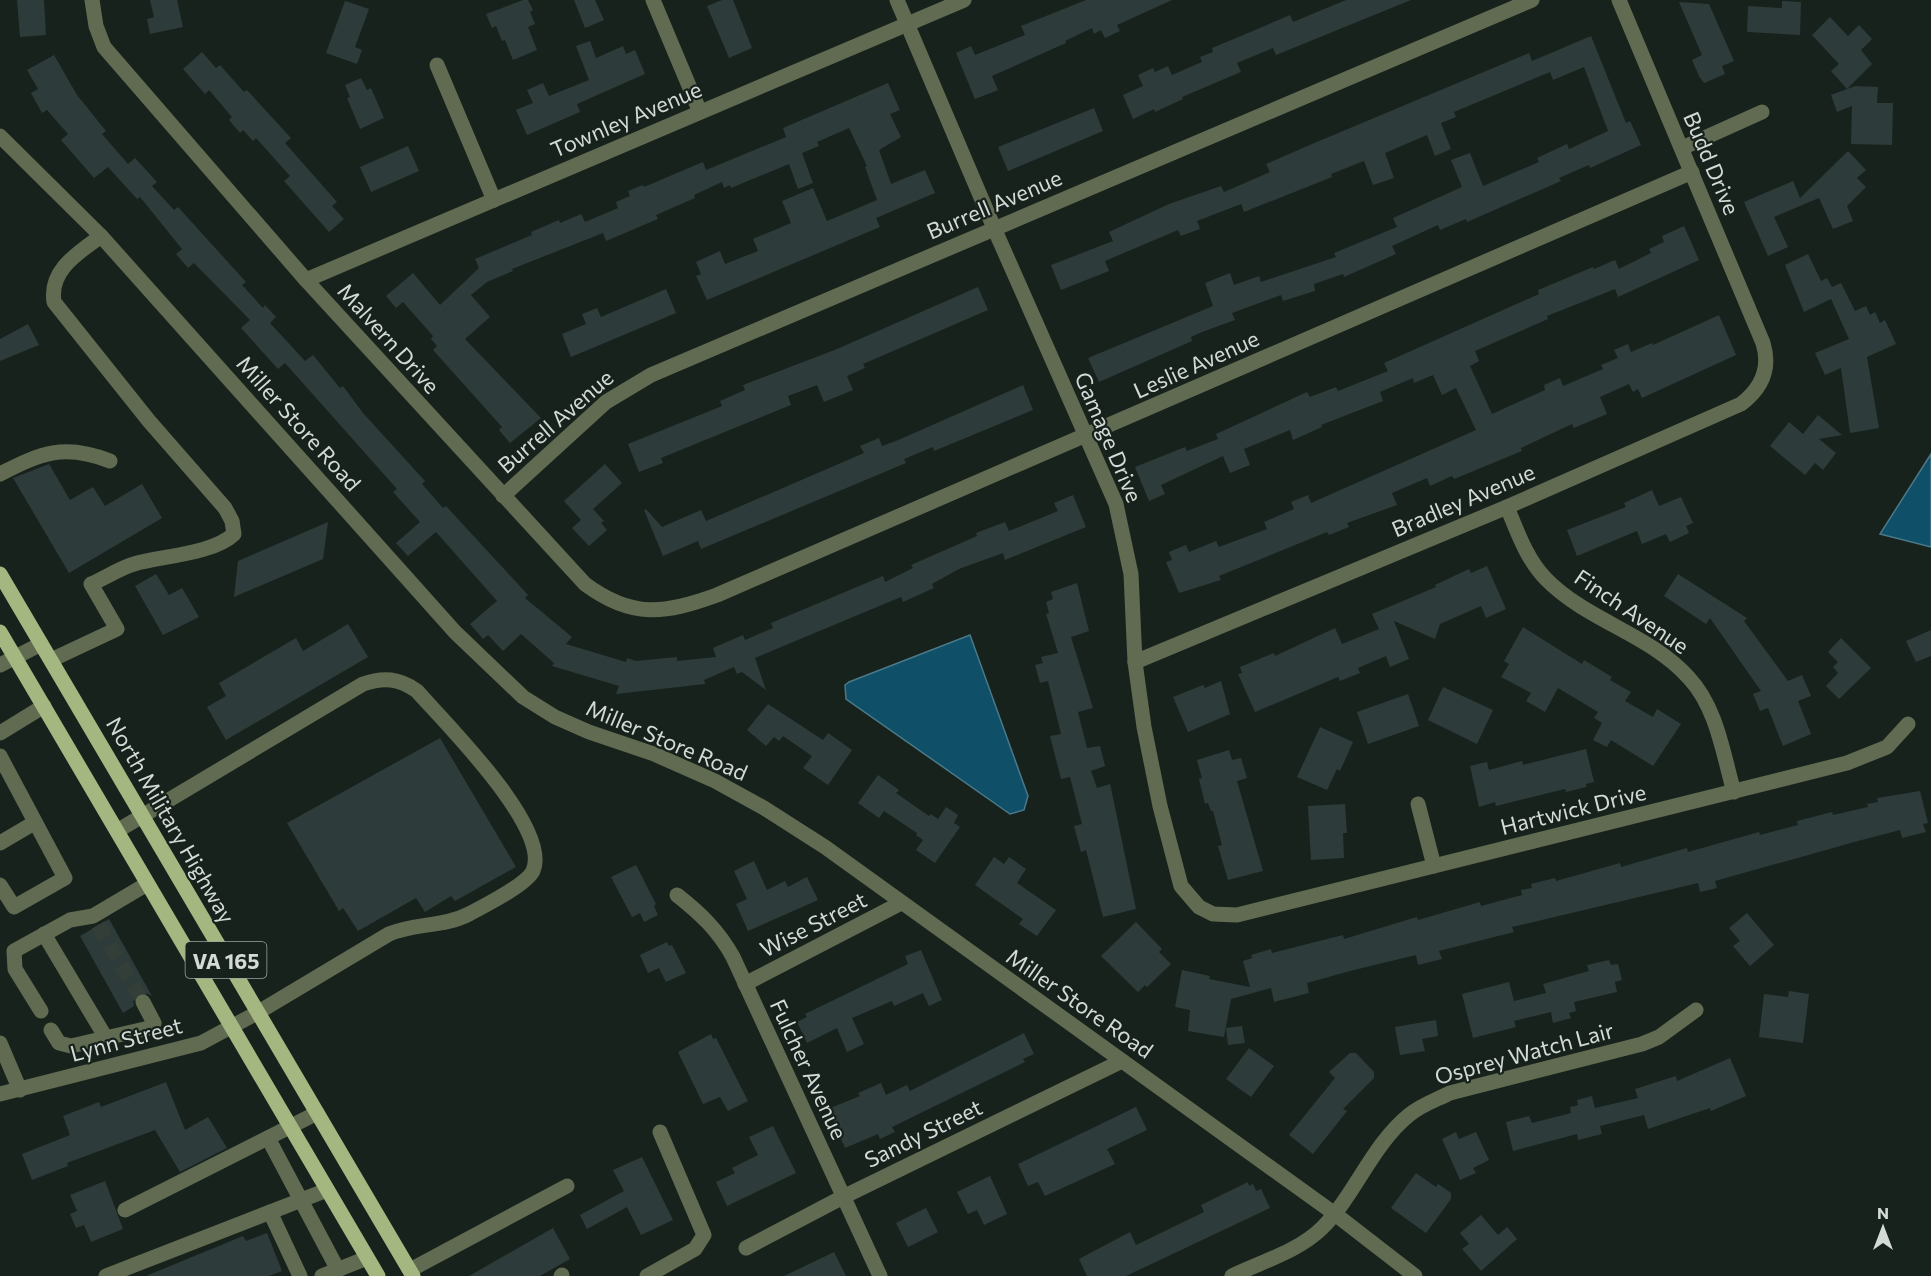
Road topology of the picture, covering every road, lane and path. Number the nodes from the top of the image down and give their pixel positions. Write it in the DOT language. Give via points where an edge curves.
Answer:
graph roads {
  1 [pos="92,0"];
  2 [pos="653,0"];
  3 [pos="897,0"];
  4 [pos="964,0"];
  5 [pos="1532,0"];
  6 [pos="1619,0"];
  7 [pos="908,24"];
  8 [pos="437,65"];
  9 [pos="700,112"];
  10 [pos="1762,112"];
  11 [pos="0,136"];
  12 [pos="1682,148"];
  13 [pos="1692,172"];
  14 [pos="494,200"];
  15 [pos="994,228"];
  16 [pos="101,236"];
  17 [pos="306,280"];
  18 [pos="1763,343"];
  19 [pos="1086,437"];
  20 [pos="110,461"];
  21 [pos="0,474"];
  22 [pos="502,496"];
  23 [pos="1507,507"];
  24 [pos="0,574"];
  25 [pos="717,596"];
  26 [pos="0,632"];
  27 [pos="41,644"];
  28 [pos="15,657"];
  29 [pos="51,660"];
  30 [pos="1135,662"];
  31 [pos="0,665"];
  32 [pos="44,706"];
  33 [pos="1908,724"];
  34 [pos="0,733"];
  35 [pos="0,756"];
  36 [pos="1734,792"];
  37 [pos="1418,804"];
  38 [pos="143,816"];
  39 [pos="34,823"];
  40 [pos="117,831"];
  41 [pos="0,843"];
  42 [pos="1434,866"];
  43 [pos="147,884"];
  44 [pos="0,885"];
  45 [pos="677,895"];
  46 [pos="901,903"];
  47 [pos="1237,915"];
  48 [pos="44,934"];
  49 [pos="745,984"];
  50 [pos="143,1002"];
  51 [pos="1696,1010"];
  52 [pos="41,1011"];
  53 [pos="257,1013"];
  54 [pos="231,1028"];
  55 [pos="51,1030"];
  56 [pos="106,1038"];
  57 [pos="0,1044"];
  58 [pos="1122,1061"];
  59 [pos="20,1090"];
  60 [pos="0,1094"];
  61 [pos="317,1113"];
  62 [pos="290,1127"];
  63 [pos="660,1132"];
  64 [pos="268,1138"];
  65 [pos="567,1186"];
  66 [pos="327,1190"];
  67 [pos="843,1197"];
  68 [pos="301,1200"];
  69 [pos="125,1210"];
  70 [pos="270,1212"];
  71 [pos="1335,1214"];
  72 [pos="746,1248"];
  73 [pos="367,1258"];
  74 [pos="338,1270"];
  75 [pos="412,1273"];
  76 [pos="106,1276"];
  77 [pos="300,1276"];
  78 [pos="322,1276"];
  79 [pos="378,1276"];
  80 [pos="647,1276"];
  81 [pos="880,1276"];
  82 [pos="1232,1276"];
  83 [pos="1415,1276"];
  1 -- 17 [label="street, Malvern Drive" via="104,47"];
  2 -- 9 [label="street"];
  3 -- 7 [label="street, Gamage Drive"];
  4 -- 7 [label="street, Townley Avenue"];
  5 -- 15 [label="street, Burrell Avenue"];
  6 -- 12 [label="street, Budd Drive"];
  7 -- 9 [label="street, Townley Avenue"];
  7 -- 15 [label="street, Gamage Drive"];
  8 -- 14 [label="street"];
  9 -- 14 [label="street, Townley Avenue"];
  10 -- 12 [label="street"];
  11 -- 16 [label="street, Miller Store Road"];
  12 -- 13 [label="street, Budd Drive"];
  13 -- 18 [label="street, Budd Drive"];
  13 -- 19 [label="street, Leslie Avenue"];
  14 -- 17 [label="street, Townley Avenue"];
  15 -- 19 [label="street, Gamage Drive"];
  15 -- 22 [label="street, Burrell Avenue" via="633,384 606,402"];
  16 -- 29 [label="street" via="58,273 52,291 54,302 225,508 234,534 228,540 197,550 132,565 91,584 117,629"];
  16 -- 46 [label="street, Miller Store Road" via="455,633 523,698 555,717 715,781 825,847"];
  17 -- 22 [label="street, Malvern Drive"];
  18 -- 23 [label="street, Bradley Avenue" via="1766,369 1761,383 1741,404"];
  19 -- 25 [label="street, Leslie Avenue"];
  19 -- 30 [label="street, Gamage Drive" via="1103,469 1127,546"];
  20 -- 21 [label="street" via="72,451 53,451"];
  22 -- 25 [label="street, Malvern Drive" via="585,584 620,605 659,611"];
  23 -- 30 [label="street, Bradley Avenue"];
  23 -- 36 [label="street, Finch Avenue" via="1518,536 1545,579 1585,608 1642,640 1690,678 1715,722"];
  24 -- 27 [label="main road, North Military Highway / VA 165"];
  26 -- 28 [label="main road, VA 165"];
  27 -- 28 [label="street"];
  27 -- 29 [label="main road, North Military Highway / VA 165"];
  28 -- 31 [label="street"];
  28 -- 32 [label="main road, VA 165"];
  29 -- 38 [label="main road, North Military Highway / VA 165"];
  30 -- 47 [label="street, Gamage Drive" via="1160,806 1181,886 1199,907 1213,914"];
  32 -- 34 [label="street"];
  32 -- 40 [label="main road, VA 165"];
  33 -- 36 [label="street, Hartwick Drive" via="1874,755"];
  35 -- 39 [label="street"];
  36 -- 42 [label="street, Hartwick Drive"];
  37 -- 42 [label="street"];
  38 -- 40 [label="street, Lynn Street"];
  38 -- 53 [label="main road, North Military Highway / VA 165"];
  38 -- 53 [label="street, Lynn Street" via="377,679 407,684 417,691 495,777 529,833 536,861 524,881 457,919 402,928 389,934"];
  39 -- 41 [label="street"];
  39 -- 44 [label="street" via="65,878 14,907"];
  40 -- 43 [label="main road, VA 165"];
  42 -- 47 [label="street, Hartwick Drive"];
  43 -- 48 [label="street" via="96,921 70,920"];
  43 -- 54 [label="main road, VA 165"];
  45 -- 49 [label="street, Fulcher Avenue" via="721,934"];
  46 -- 49 [label="street, Wise Street"];
  46 -- 58 [label="street, Miller Store Road"];
  48 -- 52 [label="street" via="14,951 13,959"];
  48 -- 56 [label="street"];
  49 -- 67 [label="street, Fulcher Avenue"];
  50 -- 56 [label="street" via="154,1023 149,1028"];
  51 -- 71 [label="street, Osprey Watch Lair" via="1659,1037 1642,1044 1461,1090 1426,1104 1408,1116 1382,1145"];
  53 -- 54 [label="street, Lynn Street"];
  53 -- 61 [label="main road, North Military Highway / VA 165"];
  54 -- 59 [label="street, Lynn Street" via="180,1050"];
  54 -- 62 [label="main road, VA 165"];
  55 -- 56 [label="street" via="65,1046"];
  57 -- 59 [label="street"];
  58 -- 67 [label="street, Sandy Street"];
  58 -- 71 [label="street, Miller Store Road"];
  59 -- 60 [label="street, Lynn Street"];
  61 -- 62 [label="street"];
  61 -- 75 [label="main road, North Military Highway / VA 165"];
  62 -- 64 [label="street"];
  62 -- 66 [label="main road, VA 165"];
  63 -- 80 [label="street" via="704,1235 695,1249"];
  64 -- 68 [label="street"];
  64 -- 69 [label="street"];
  65 -- 75 [label="street"];
  66 -- 68 [label="street"];
  66 -- 73 [label="main road, VA 165"];
  67 -- 72 [label="street, Sandy Street"];
  67 -- 81 [label="street, Fulcher Avenue"];
  68 -- 70 [label="street"];
  68 -- 74 [label="street"];
  70 -- 76 [label="street"];
  70 -- 77 [label="street"];
  71 -- 82 [label="street, Osprey Watch Lair" via="1306,1241"];
  71 -- 83 [label="street, Miller Store Road"];
  73 -- 74 [label="street"];
  73 -- 79 [label="main road, VA 165"];
  74 -- 78 [label="street"];
}
